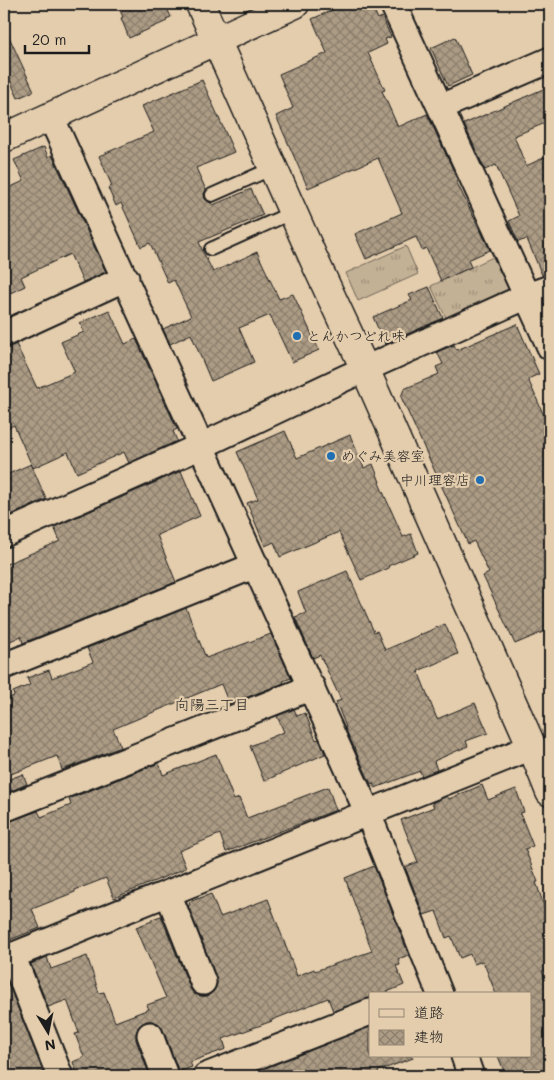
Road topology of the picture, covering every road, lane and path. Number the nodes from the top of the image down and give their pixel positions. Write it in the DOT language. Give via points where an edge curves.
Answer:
graph roads {
  1 [pos="200,4"];
  2 [pos="295,4"];
  3 [pos="393,4"];
  4 [pos="217,40"];
  5 [pos="550,60"];
  6 [pos="441,107"];
  7 [pos="51,117"];
  8 [pos="6,132"];
  9 [pos="273,168"];
  10 [pos="212,195"];
  11 [pos="293,212"];
  12 [pos="211,249"];
  13 [pos="126,278"];
  14 [pos="550,288"];
  15 [pos="527,296"];
  16 [pos="4,334"];
  17 [pos="550,347"];
  18 [pos="365,369"];
  19 [pos="201,446"];
  20 [pos="4,534"];
  21 [pos="256,565"];
  22 [pos="4,666"];
  23 [pos="312,687"];
  24 [pos="541,744"];
  25 [pos="550,792"];
  26 [pos="4,809"];
  27 [pos="368,813"];
  28 [pos="168,893"];
  29 [pos="8,957"];
  30 [pos="203,982"];
  31 [pos="432,991"];
  32 [pos="369,1012"];
  33 [pos="150,1035"];
  34 [pos="465,1058"];
  35 [pos="60,1076"];
  36 [pos="166,1076"];
  37 [pos="206,1076"];
  38 [pos="471,1076"];
  1 -- 4 [label="street"];
  2 -- 4 [label="street"];
  3 -- 6 [label="street"];
  4 -- 7 [label="street"];
  4 -- 9 [label="street"];
  5 -- 6 [label="street"];
  6 -- 15 [label="street"];
  7 -- 8 [label="street"];
  7 -- 13 [label="street"];
  9 -- 10 [label="lane"];
  9 -- 11 [label="street"];
  11 -- 12 [label="lane"];
  11 -- 18 [label="street"];
  13 -- 16 [label="street"];
  13 -- 19 [label="street"];
  14 -- 15 [label="street"];
  15 -- 17 [label="street"];
  15 -- 18 [label="street"];
  18 -- 19 [label="street"];
  18 -- 24 [label="street"];
  19 -- 20 [label="street"];
  19 -- 21 [label="street"];
  21 -- 22 [label="street"];
  21 -- 23 [label="street"];
  23 -- 26 [label="street"];
  23 -- 27 [label="street"];
  24 -- 25 [label="street"];
  24 -- 27 [label="street"];
  27 -- 28 [label="street"];
  27 -- 31 [label="street"];
  28 -- 29 [label="street"];
  28 -- 30 [label="street"];
  29 -- 35 [label="street"];
  32 -- 37 [label="street"];
  33 -- 36 [label="street"];
  34 -- 38 [label="street"];
}
